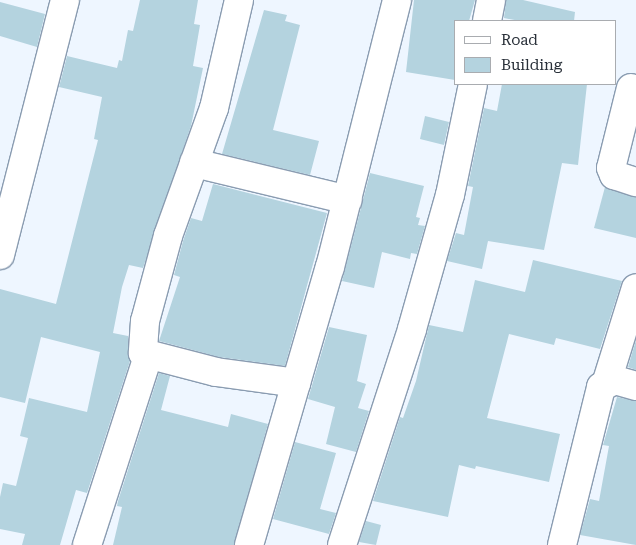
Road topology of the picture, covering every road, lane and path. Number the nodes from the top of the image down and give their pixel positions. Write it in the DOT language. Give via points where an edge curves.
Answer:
graph roads {
  1 [pos="65,0"];
  2 [pos="239,0"];
  3 [pos="398,0"];
  4 [pos="491,0"];
  5 [pos="487,20"];
  6 [pos="472,85"];
  7 [pos="630,88"];
  8 [pos="194,163"];
  9 [pos="636,182"];
  10 [pos="348,200"];
  11 [pos="0,255"];
  12 [pos="636,288"];
  13 [pos="148,356"];
  14 [pos="607,381"];
  15 [pos="296,383"];
  16 [pos="636,386"];
  17 [pos="88,545"];
  18 [pos="249,545"];
  19 [pos="342,545"];
  20 [pos="562,545"];
  1 -- 11 [label="street"];
  2 -- 8 [label="street" via="214,108"];
  3 -- 10 [label="street"];
  4 -- 5 [label="street"];
  6 -- 19 [label="street" via="447,205 412,329"];
  7 -- 9 [label="street" via="611,168 614,175"];
  8 -- 10 [label="street"];
  8 -- 13 [label="street" via="168,236 145,321 143,353"];
  10 -- 15 [label="street"];
  12 -- 14 [label="street"];
  13 -- 15 [label="street" via="216,372"];
  13 -- 17 [label="street"];
  14 -- 16 [label="street"];
  14 -- 20 [label="street" via="597,396"];
  15 -- 18 [label="street"];
}
